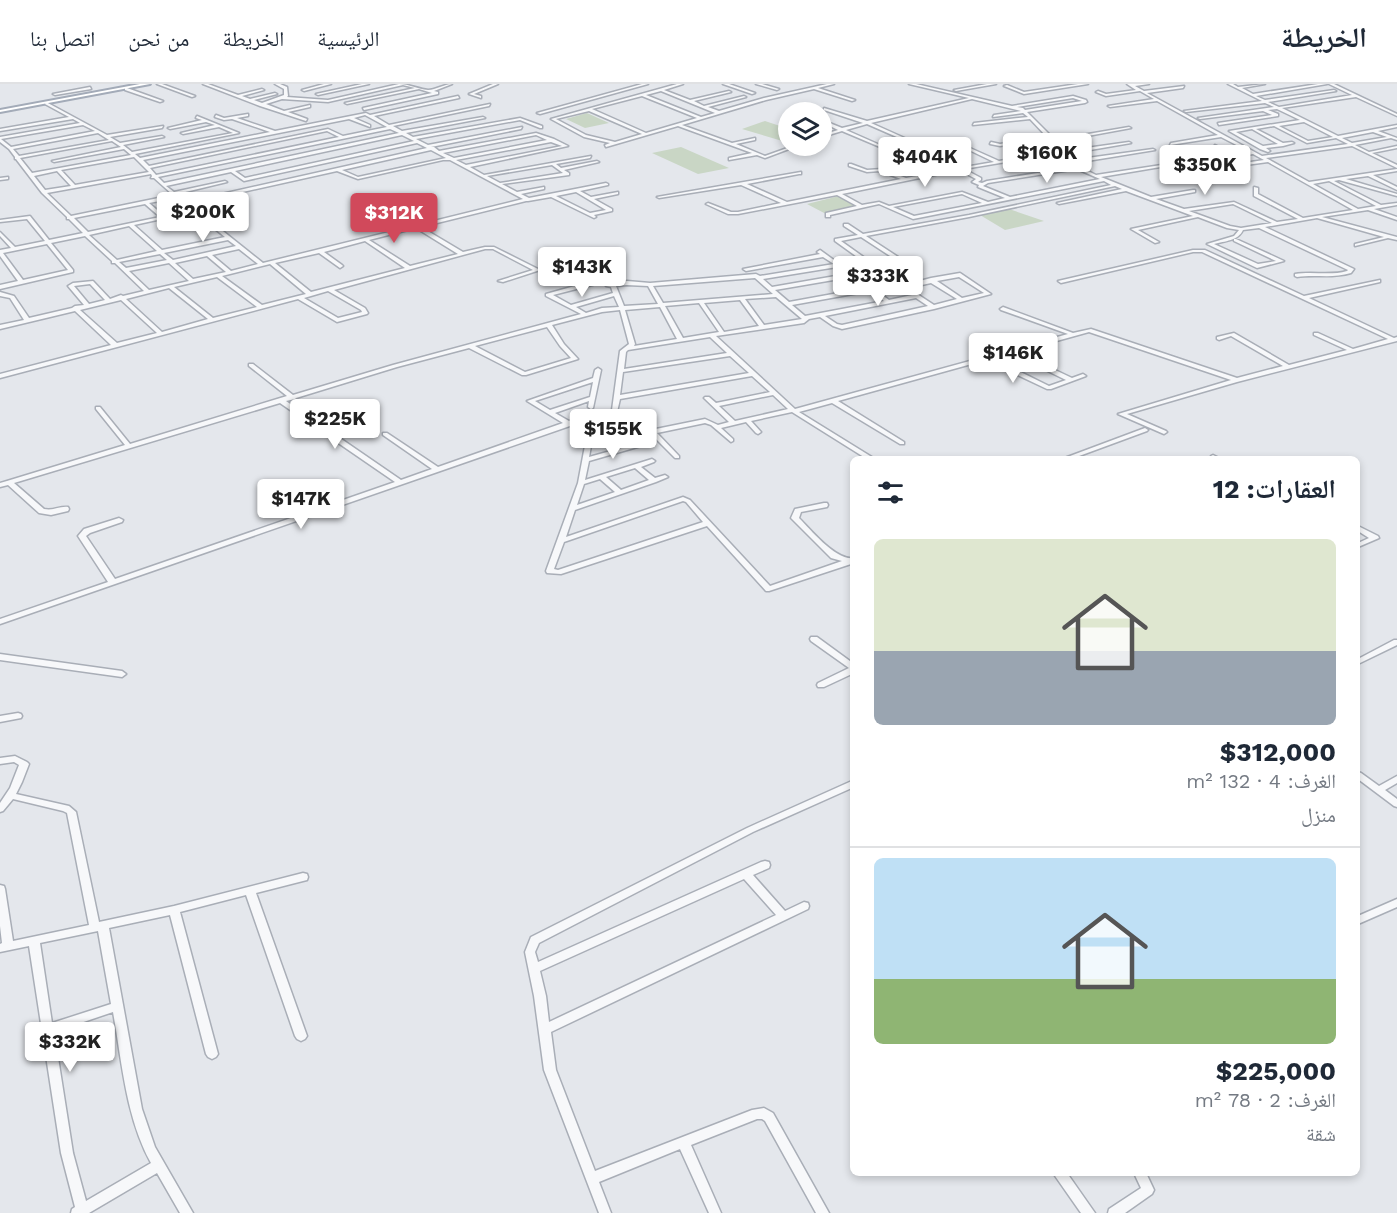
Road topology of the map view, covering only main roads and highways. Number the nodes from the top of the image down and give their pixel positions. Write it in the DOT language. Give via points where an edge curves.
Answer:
graph roads {
  1 [pos="142,84"];
  2 [pos="148,84"];
  3 [pos="0,110"];
  1 -- 3 [label="main road"];
  2 -- 3 [label="main road"];
}
